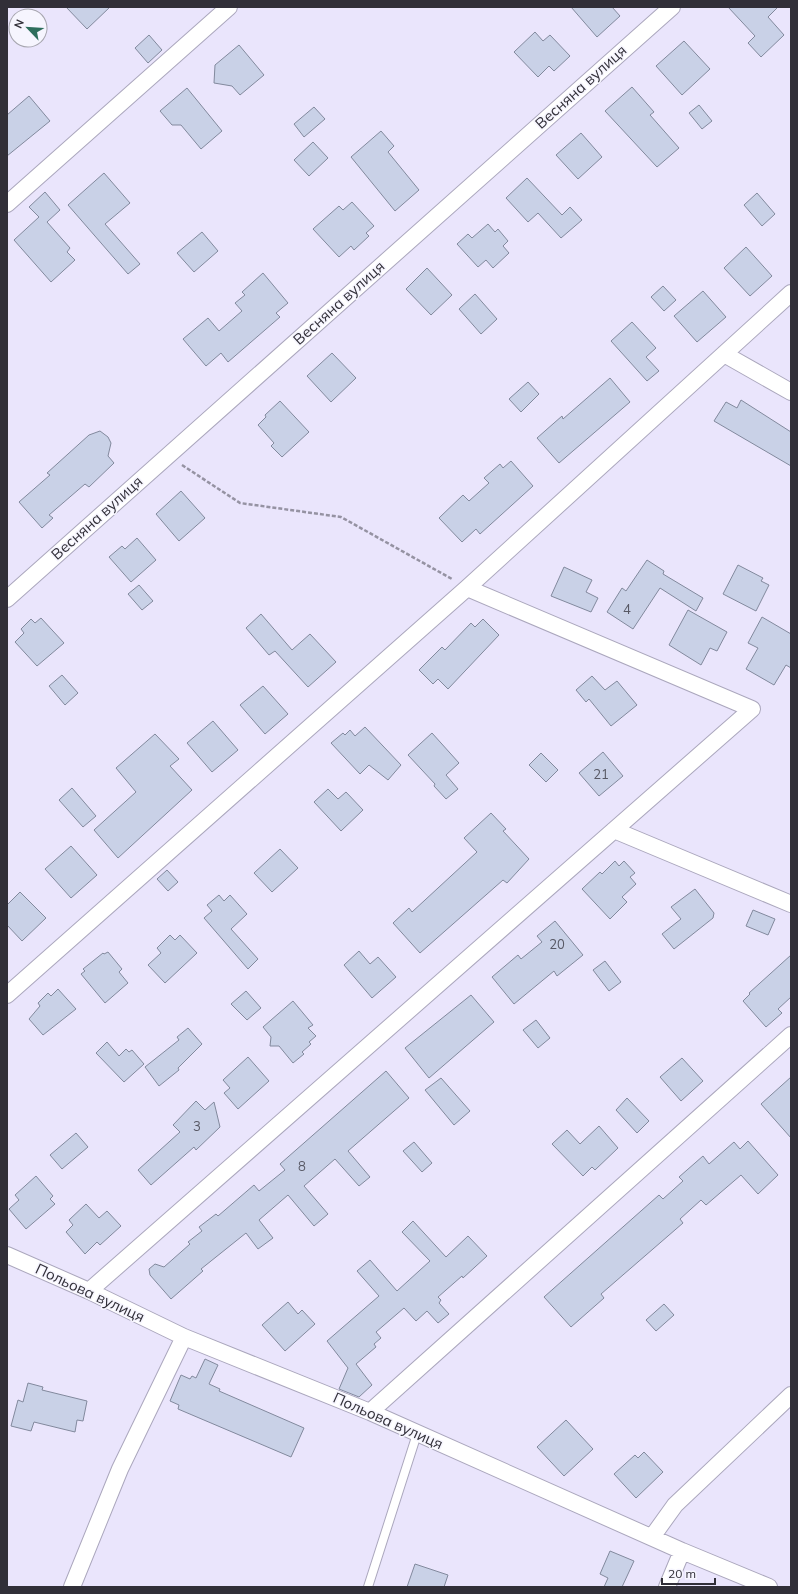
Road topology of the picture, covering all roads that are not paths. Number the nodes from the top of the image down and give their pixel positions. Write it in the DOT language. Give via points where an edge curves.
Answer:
graph roads {
  1 [pos="229,7"];
  2 [pos="672,7"];
  3 [pos="7,204"];
  4 [pos="791,293"];
  5 [pos="724,354"];
  6 [pos="791,392"];
  7 [pos="467,588"];
  8 [pos="7,599"];
  9 [pos="614,830"];
  10 [pos="791,904"];
  11 [pos="7,995"];
  12 [pos="791,1035"];
  13 [pos="7,1255"];
  14 [pos="89,1291"];
  15 [pos="184,1337"];
  16 [pos="791,1395"];
  17 [pos="370,1412"];
  18 [pos="417,1434"];
  19 [pos="652,1537"];
  20 [pos="682,1551"];
  21 [pos="72,1587"];
  22 [pos="368,1587"];
  23 [pos="667,1587"];
  24 [pos="769,1587"];
  1 -- 3 [label="street"];
  2 -- 8 [label="street, Весняна вулиця"];
  4 -- 5 [label="street"];
  5 -- 6 [label="street"];
  5 -- 7 [label="street"];
  7 -- 9 [label="street" via="752,709"];
  7 -- 11 [label="street"];
  9 -- 10 [label="street"];
  9 -- 14 [label="street"];
  12 -- 17 [label="street"];
  13 -- 14 [label="street, Польова вулиця"];
  14 -- 15 [label="street, Польова вулиця"];
  15 -- 17 [label="street, Польова вулиця"];
  15 -- 21 [label="street" via="120,1469"];
  16 -- 19 [label="street" via="675,1505"];
  17 -- 18 [label="street, Польова вулиця"];
  18 -- 19 [label="street, Польова вулиця"];
  18 -- 22 [label="lane"];
  19 -- 20 [label="street, Польова вулиця"];
  20 -- 23 [label="street"];
  20 -- 24 [label="street, Польова вулиця"];
}
